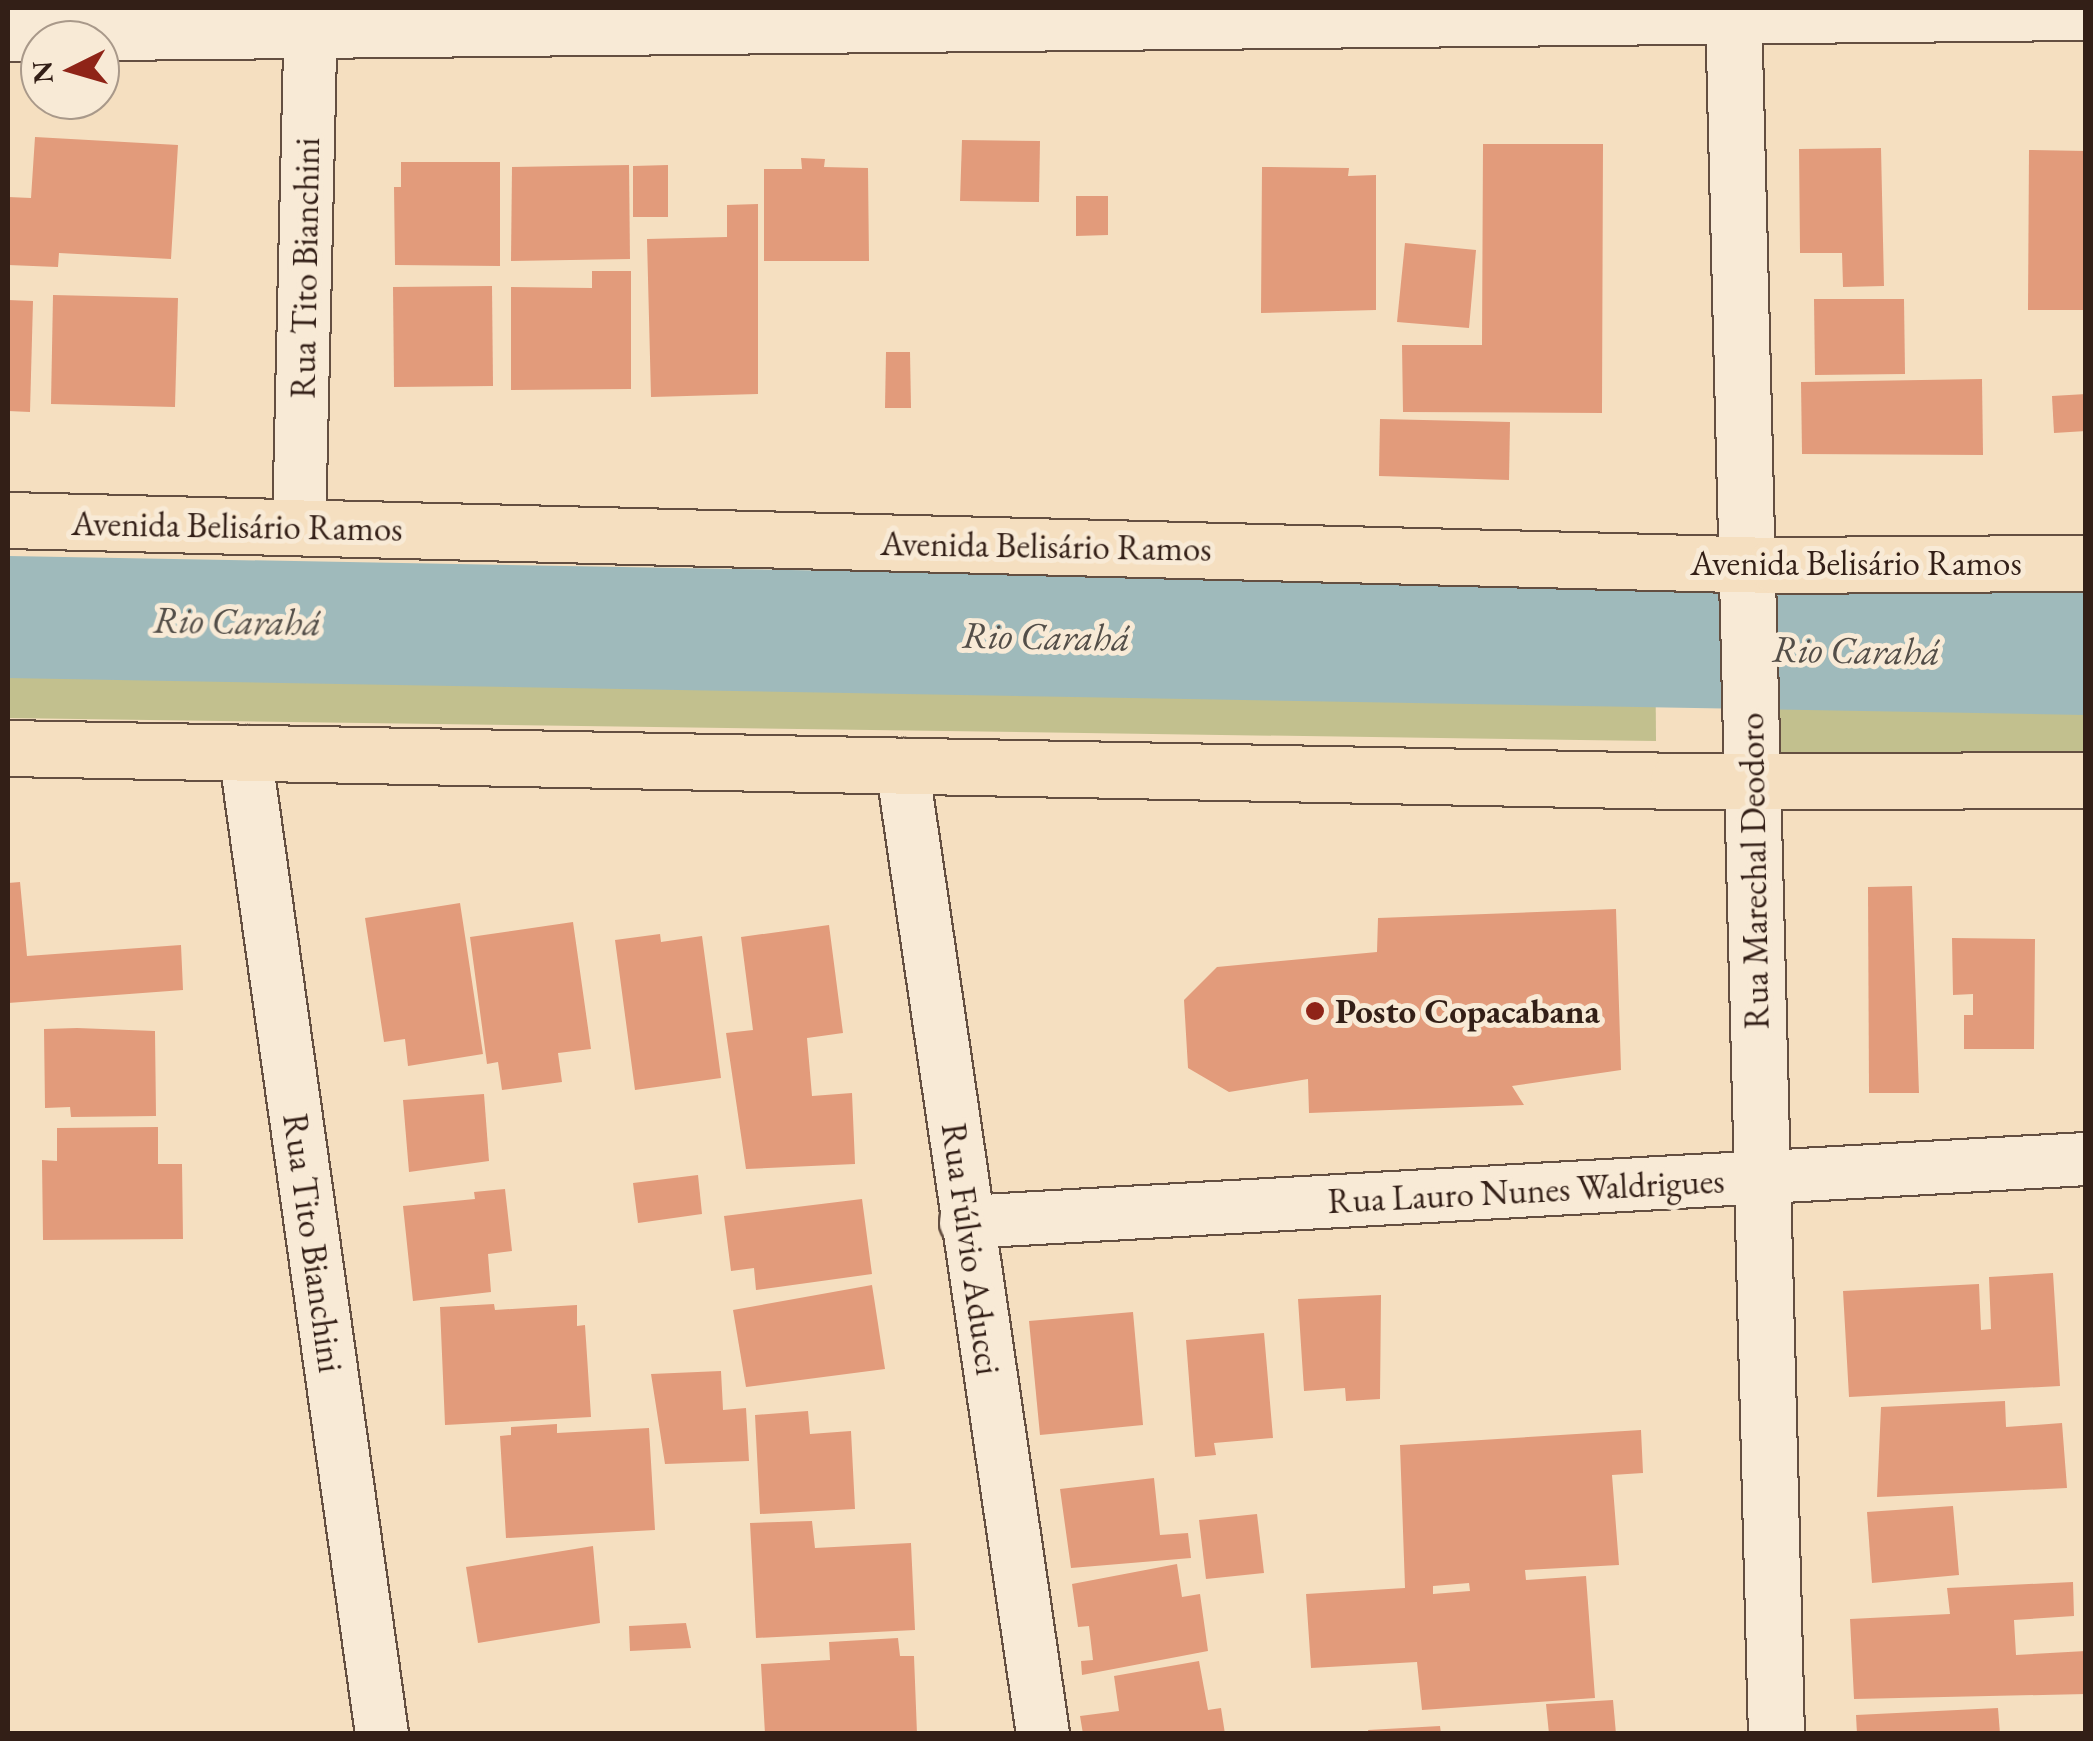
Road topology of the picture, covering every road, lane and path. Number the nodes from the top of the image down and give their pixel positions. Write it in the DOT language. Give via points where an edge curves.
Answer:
graph roads {
  1 [pos="1733,12"];
  2 [pos="2086,14"];
  3 [pos="310,20"];
  4 [pos="8,34"];
  5 [pos="8,520"];
  6 [pos="300,528"];
  7 [pos="2086,563"];
  8 [pos="1747,585"];
  9 [pos="8,748"];
  10 [pos="245,752"];
  11 [pos="1751,761"];
  12 [pos="902,765"];
  13 [pos="2086,780"];
  14 [pos="2086,1159"];
  15 [pos="1762,1178"];
  16 [pos="966,1222"];
  17 [pos="382,1734"];
  18 [pos="1043,1734"];
  19 [pos="1776,1734"];
  1 -- 2 [label="street"];
  1 -- 3 [label="street"];
  1 -- 8 [label="street, Rua Marechal Deodoro"];
  3 -- 4 [label="street"];
  3 -- 6 [label="street, Rua Tito Bianchini"];
  5 -- 6 [label="main road, Avenida Belisário Ramos"];
  6 -- 8 [label="main road, Avenida Belisário Ramos"];
  7 -- 8 [label="main road, Avenida Belisário Ramos"];
  8 -- 11 [label="street, Rua Marechal Deodoro"];
  9 -- 10 [label="main road"];
  10 -- 12 [label="main road"];
  10 -- 17 [label="street, Rua Tito Bianchini"];
  11 -- 12 [label="main road"];
  11 -- 13 [label="main road"];
  11 -- 15 [label="street, Rua Marechal Deodoro"];
  12 -- 16 [label="street, Rua Fúlvio Aducci"];
  14 -- 15 [label="street, Rua Lauro Nunes Waldrigues"];
  15 -- 16 [label="street, Rua Lauro Nunes Waldrigues"];
  15 -- 19 [label="street, Rua Marechal Deodoro"];
  16 -- 18 [label="street, Rua Fúlvio Aducci"];
}
